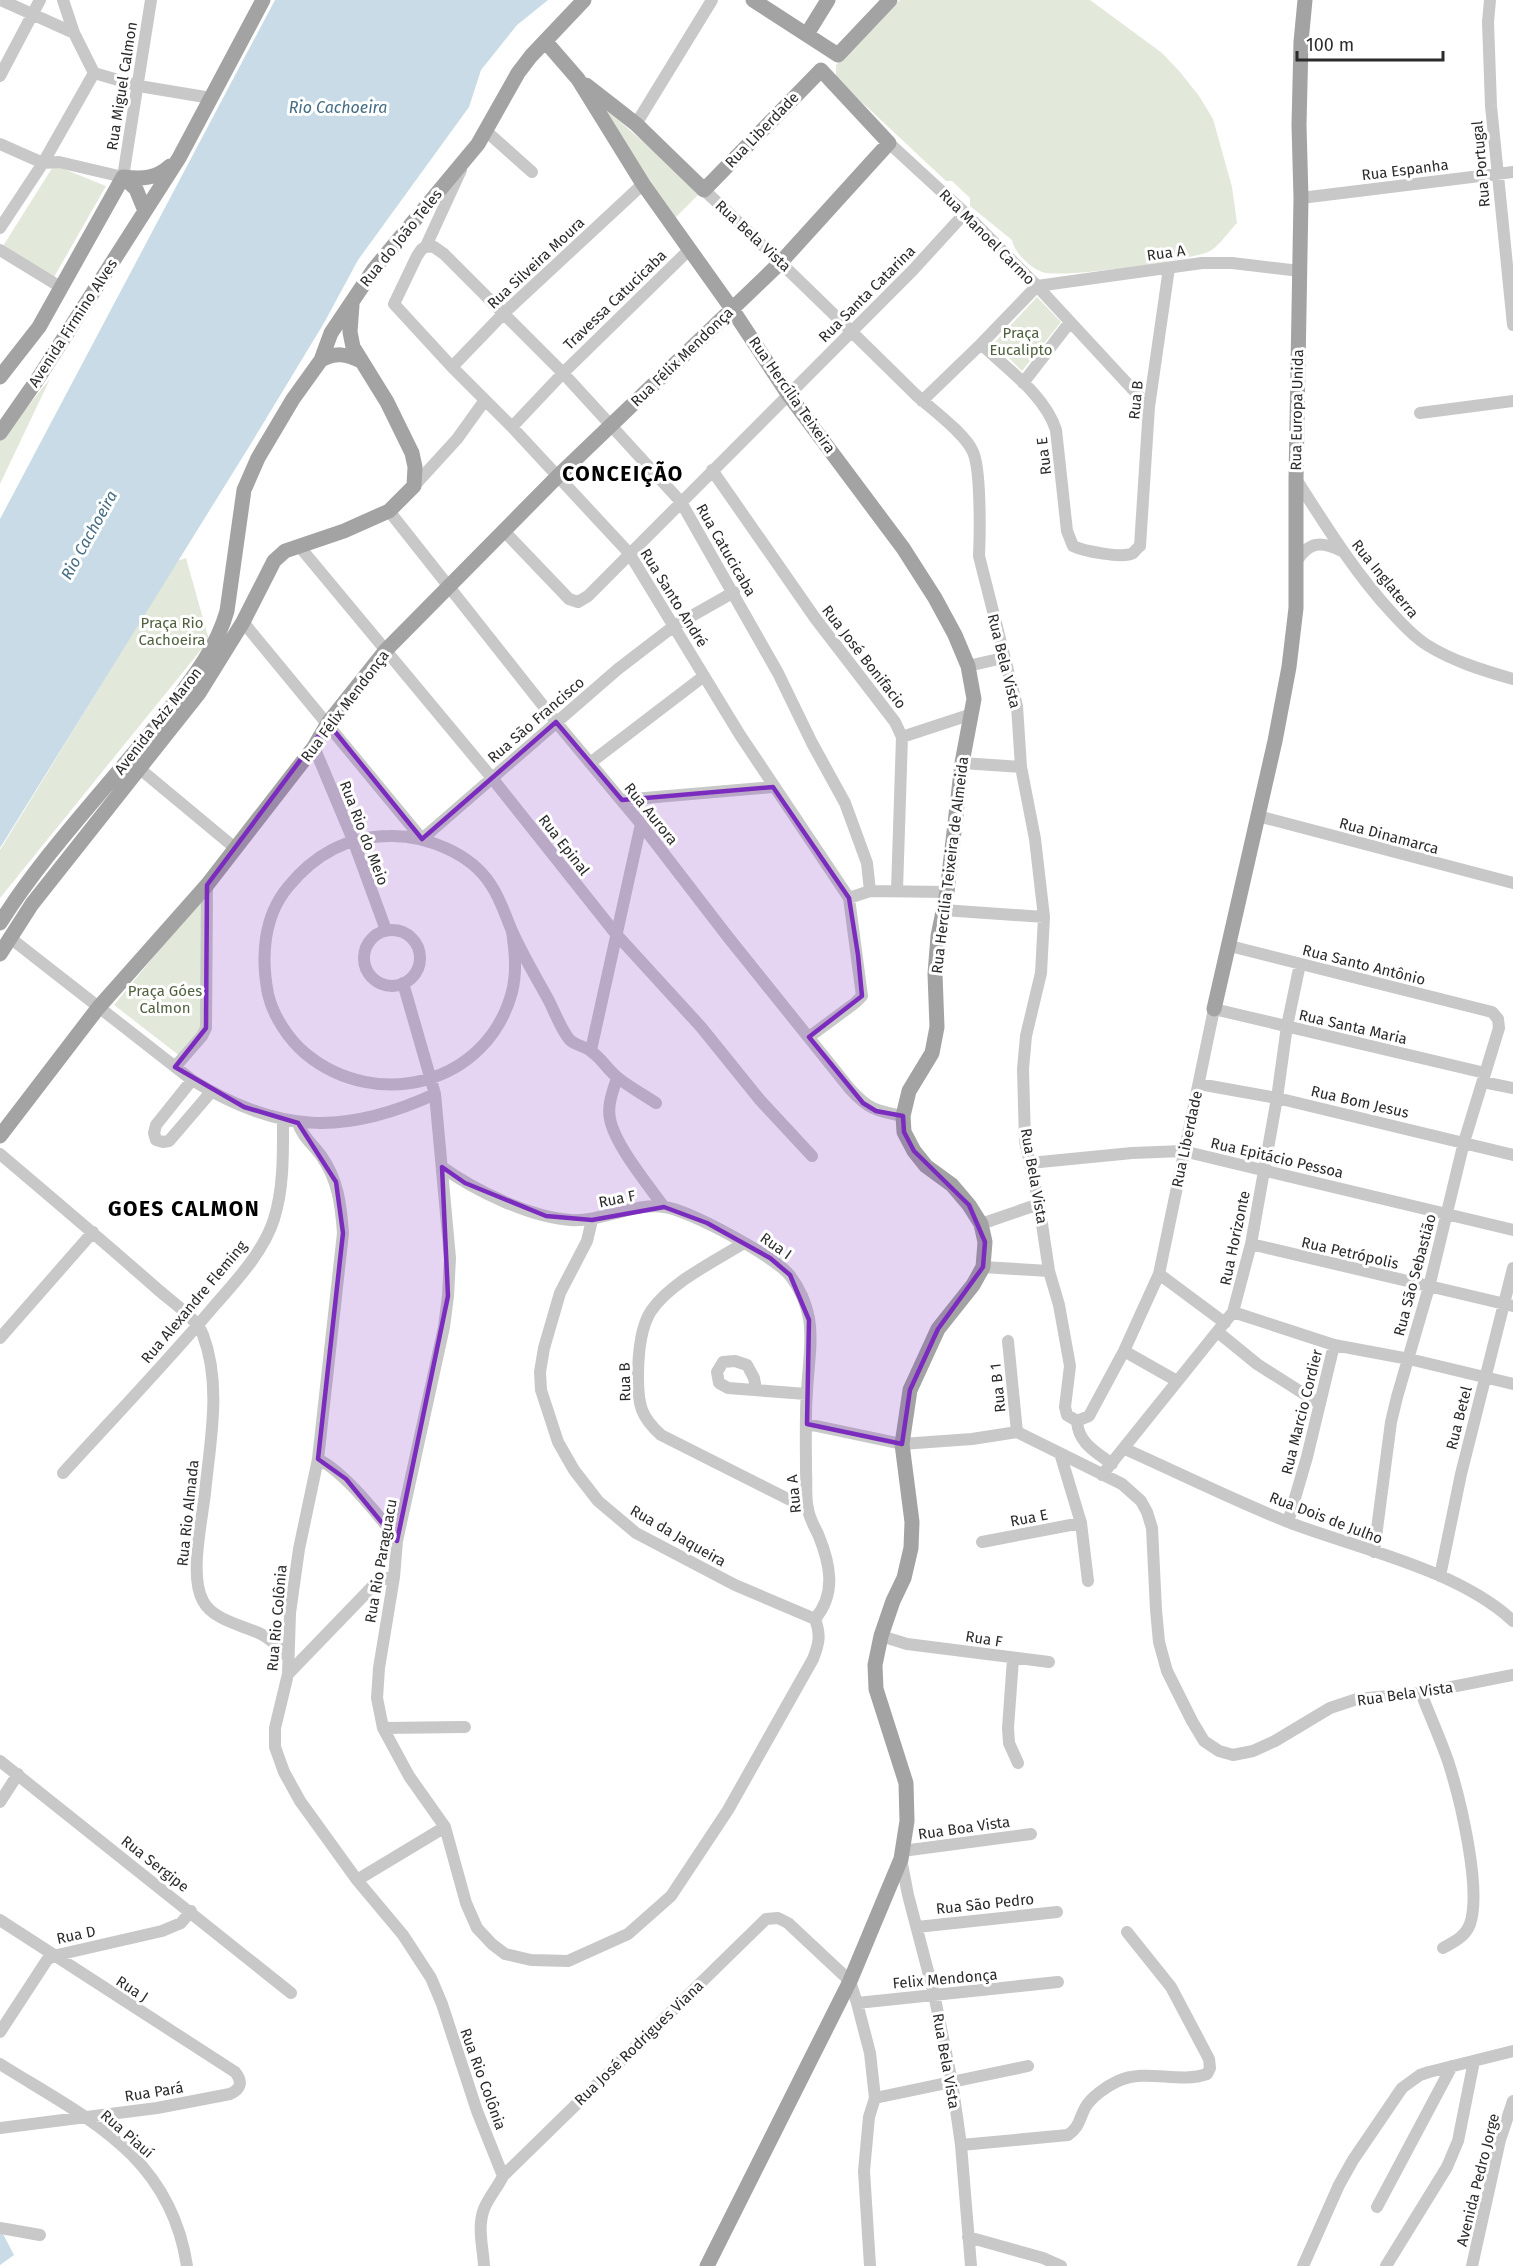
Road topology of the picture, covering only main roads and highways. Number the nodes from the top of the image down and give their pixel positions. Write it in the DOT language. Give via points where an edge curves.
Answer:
graph roads {
  1 [pos="263,0"];
  2 [pos="584,0"];
  3 [pos="753,0"];
  4 [pos="828,0"];
  5 [pos="890,0"];
  6 [pos="1305,0"];
  7 [pos="807,34"];
  8 [pos="545,41"];
  9 [pos="821,70"];
  10 [pos="578,79"];
  11 [pos="889,143"];
  12 [pos="178,158"];
  13 [pos="123,177"];
  14 [pos="704,190"];
  15 [pos="145,211"];
  16 [pos="353,300"];
  17 [pos="732,309"];
  18 [pos="321,360"];
  19 [pos="362,361"];
  20 [pos="0,377"];
  21 [pos="0,434"];
  22 [pos="388,511"];
  23 [pos="968,666"];
  24 [pos="1258,816"];
  25 [pos="0,923"];
  26 [pos="0,954"];
  27 [pos="1214,1009"];
  28 [pos="0,1136"];
  29 [pos="707,2266"];
  1 -- 12 [label="main road, Avenida Firmino Alves"];
  2 -- 8 [label="main road, Rua do João Teles"];
  3 -- 7 [label="main road"];
  4 -- 7 [label="main road"];
  5 -- 7 [label="main road" via="838,55"];
  6 -- 24 [label="main road, Rua Europa Unida" via="1301,42 1296,608 1289,667"];
  8 -- 10 [label="main road, Rua Hercília Teixeira"];
  8 -- 16 [label="main road, Rua do João Teles" via="518,73 464,162 403,232"];
  9 -- 11 [label="main road, Rua Manoel Carmo"];
  9 -- 14 [label="main road, Rua Liberdade"];
  10 -- 14 [label="main road, Rua Bela Vista" via="636,124"];
  10 -- 17 [label="main road, Rua Hercília Teixeira" via="643,184"];
  11 -- 17 [label="main road, Rua Félix Mendonça" via="782,262"];
  12 -- 13 [label="main road" via="152,178"];
  12 -- 15 [label="main road, Avenida Firmino Alves"];
  13 -- 15 [label="main road" via="136,189"];
  13 -- 20 [label="main road, Avenida Firmino Alves" via="39,327"];
  15 -- 21 [label="main road, Avenida Firmino Alves"];
  16 -- 18 [label="main road, Avenida Aziz Maron" via="331,333"];
  16 -- 19 [label="main road, Rua do João Teles" via="350,332"];
  17 -- 23 [label="main road, Rua Hercília Teixeira" via="788,394 903,548 935,598"];
  17 -- 28 [label="main road, Rua Félix Mendonça" via="503,530 386,650 207,885 98,1008"];
  18 -- 19 [label="main road" via="333,354"];
  18 -- 25 [label="main road, Avenida Aziz Maron" via="258,458 244,490 227,611 207,658 70,828"];
  19 -- 22 [label="main road, Rua do João Teles" via="387,402 415,466 414,486"];
  22 -- 26 [label="main road, Avenida Aziz Maron" via="285,551 274,561 243,622 199,693 32,904"];
  23 -- 29 [label="main road, Rua Hercília Teixeira de Almeida" via="974,699 935,974 937,1027 932,1053 909,1091 903,1116 904,1132 914,1151 969,1204 981,1224 985,1242 983,1267 938,1329 921,1363 910,1390 902,1444 912,1522 911,1548 875,1665 876,1689 906,1783 907,1821 902,1855 850,1981"];
  24 -- 27 [label="main road, Rua Liberdade"];
}
